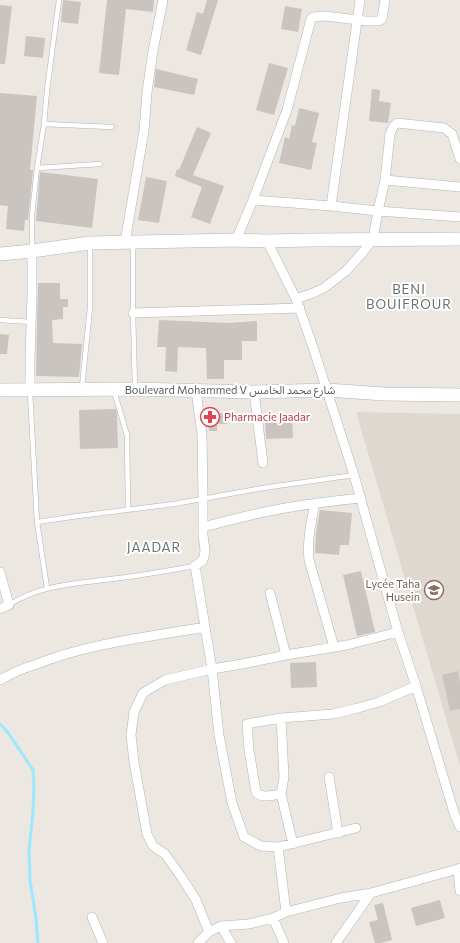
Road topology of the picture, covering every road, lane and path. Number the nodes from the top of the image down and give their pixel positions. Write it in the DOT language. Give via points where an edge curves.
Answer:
graph roads {
  1 [pos="59,0"];
  2 [pos="163,0"];
  3 [pos="360,0"];
  4 [pos="385,0"];
  5 [pos="357,20"];
  6 [pos="44,124"];
  7 [pos="112,127"];
  8 [pos="460,158"];
  9 [pos="100,164"];
  10 [pos="37,168"];
  11 [pos="385,180"];
  12 [pos="460,187"];
  13 [pos="253,200"];
  14 [pos="331,206"];
  15 [pos="378,211"];
  16 [pos="460,217"];
  17 [pos="373,239"];
  18 [pos="460,239"];
  19 [pos="236,240"];
  20 [pos="267,241"];
  21 [pos="129,242"];
  22 [pos="90,243"];
  23 [pos="32,251"];
  24 [pos="0,254"];
  25 [pos="296,299"];
  26 [pos="300,308"];
  27 [pos="133,313"];
  28 [pos="0,320"];
  29 [pos="32,322"];
  30 [pos="82,389"];
  31 [pos="136,389"];
  32 [pos="0,390"];
  33 [pos="30,390"];
  34 [pos="113,390"];
  35 [pos="327,390"];
  36 [pos="196,391"];
  37 [pos="254,392"];
  38 [pos="460,395"];
  39 [pos="263,463"];
  40 [pos="354,475"];
  41 [pos="203,498"];
  42 [pos="361,498"];
  43 [pos="315,503"];
  44 [pos="128,510"];
  45 [pos="37,522"];
  46 [pos="203,527"];
  47 [pos="195,566"];
  48 [pos="0,572"];
  49 [pos="47,588"];
  50 [pos="270,593"];
  51 [pos="9,605"];
  52 [pos="0,609"];
  53 [pos="205,627"];
  54 [pos="398,632"];
  55 [pos="334,647"];
  56 [pos="286,655"];
  57 [pos="212,669"];
  58 [pos="0,680"];
  59 [pos="416,686"];
  60 [pos="281,718"];
  61 [pos="329,777"];
  62 [pos="281,794"];
  63 [pos="457,816"];
  64 [pos="460,827"];
  65 [pos="356,828"];
  66 [pos="338,833"];
  67 [pos="294,844"];
  68 [pos="278,847"];
  69 [pos="459,868"];
  70 [pos="460,891"];
  71 [pos="371,893"];
  72 [pos="286,912"];
  73 [pos="92,917"];
  74 [pos="273,918"];
  75 [pos="221,926"];
  76 [pos="209,932"];
  77 [pos="103,943"];
  78 [pos="198,943"];
  79 [pos="231,943"];
  80 [pos="284,943"];
  81 [pos="336,943"];
  1 -- 6 [label="lane"];
  2 -- 21 [label="street" via="145,106"];
  3 -- 5 [label="street"];
  4 -- 5 [label="street" via="381,20"];
  5 -- 13 [label="street" via="317,16 311,19 287,110"];
  5 -- 14 [label="street"];
  6 -- 7 [label="lane"];
  6 -- 10 [label="lane"];
  8 -- 11 [label="street" via="452,134 444,128 397,123 390,134"];
  9 -- 10 [label="lane"];
  10 -- 23 [label="lane" via="32,216"];
  11 -- 12 [label="street"];
  11 -- 15 [label="street"];
  13 -- 14 [label="street"];
  13 -- 19 [label="street"];
  14 -- 15 [label="street"];
  15 -- 16 [label="street"];
  15 -- 17 [label="street"];
  17 -- 18 [label="main road"];
  17 -- 20 [label="main road"];
  17 -- 25 [label="street" via="335,280 324,288"];
  19 -- 20 [label="main road"];
  19 -- 21 [label="main road"];
  20 -- 25 [label="street"];
  21 -- 22 [label="main road"];
  21 -- 27 [label="lane"];
  22 -- 23 [label="main road"];
  22 -- 30 [label="lane" via="90,308"];
  23 -- 24 [label="main road"];
  23 -- 29 [label="street"];
  25 -- 26 [label="street"];
  26 -- 27 [label="street"];
  26 -- 35 [label="street"];
  27 -- 31 [label="lane"];
  28 -- 29 [label="lane"];
  29 -- 33 [label="street"];
  30 -- 33 [label="main road, Boulevard Mohammed V شارع محمد الخامس"];
  30 -- 34 [label="main road, Boulevard Mohammed V شارع محمد الخامس"];
  31 -- 34 [label="main road, Boulevard Mohammed V شارع محمد الخامس"];
  31 -- 36 [label="main road, Boulevard Mohammed V شارع محمد الخامس"];
  32 -- 33 [label="main road, Boulevard Mohammed V شارع محمد الخامس"];
  33 -- 45 [label="lane"];
  34 -- 44 [label="lane" via="127,435"];
  35 -- 37 [label="main road, Boulevard Mohammed V شارع محمد الخامس"];
  35 -- 38 [label="main road, Boulevard Mohammed V شارع محمد الخامس"];
  35 -- 40 [label="street"];
  36 -- 37 [label="main road, Boulevard Mohammed V شارع محمد الخامس"];
  36 -- 41 [label="street" via="202,434"];
  37 -- 39 [label="street"];
  40 -- 41 [label="lane"];
  40 -- 42 [label="street"];
  41 -- 44 [label="lane"];
  41 -- 46 [label="street"];
  42 -- 43 [label="street"];
  42 -- 54 [label="street"];
  43 -- 46 [label="street"];
  43 -- 55 [label="street" via="308,549"];
  44 -- 45 [label="lane"];
  45 -- 49 [label="lane"];
  46 -- 47 [label="street" via="205,554"];
  47 -- 49 [label="lane"];
  47 -- 53 [label="street"];
  48 -- 51 [label="street"];
  49 -- 51 [label="lane" via="26,595"];
  50 -- 56 [label="street"];
  51 -- 52 [label="street"];
  53 -- 57 [label="street"];
  53 -- 58 [label="street" via="81,650 49,659"];
  54 -- 55 [label="street"];
  54 -- 59 [label="street"];
  55 -- 56 [label="street"];
  56 -- 57 [label="street"];
  57 -- 68 [label="street" via="219,735 232,803 244,837 261,846"];
  57 -- 76 [label="street" via="165,680 143,693 134,712 131,735 147,834 153,846 165,854 196,900"];
  59 -- 60 [label="street" via="379,702 333,714"];
  59 -- 63 [label="street"];
  60 -- 62 [label="street" via="284,777"];
  60 -- 62 [label="street" via="247,724 256,792 264,796"];
  61 -- 66 [label="street"];
  62 -- 67 [label="street"];
  63 -- 64 [label="street"];
  65 -- 66 [label="street"];
  66 -- 67 [label="street"];
  67 -- 68 [label="street"];
  68 -- 72 [label="street"];
  69 -- 70 [label="street"];
  69 -- 71 [label="street"];
  71 -- 72 [label="street"];
  71 -- 81 [label="street"];
  72 -- 74 [label="street"];
  73 -- 77 [label="street"];
  74 -- 75 [label="street" via="249,924"];
  74 -- 80 [label="street"];
  75 -- 76 [label="street"];
  75 -- 79 [label="street"];
  76 -- 78 [label="street"];
}
